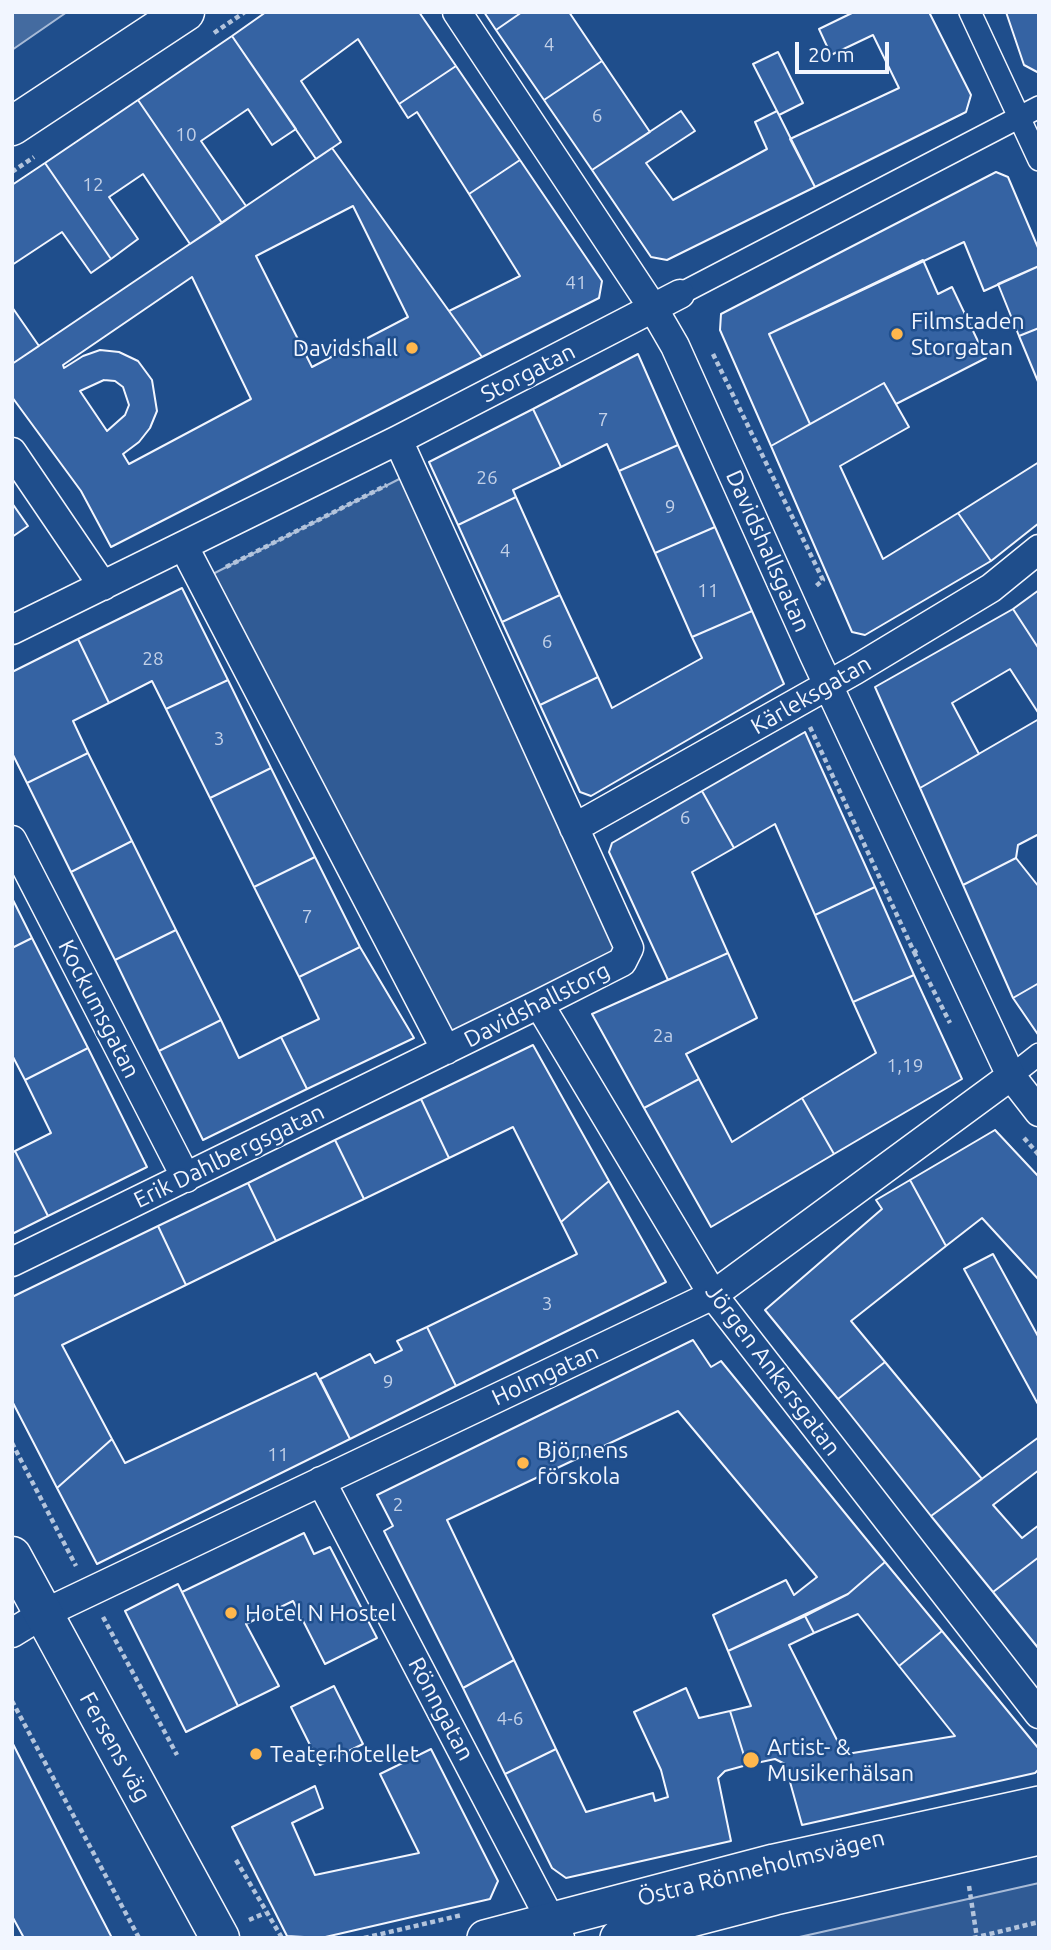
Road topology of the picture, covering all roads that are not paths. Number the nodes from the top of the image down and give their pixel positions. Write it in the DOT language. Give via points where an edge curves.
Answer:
graph roads {
  1 [pos="185,12"];
  2 [pos="457,12"];
  3 [pos="970,12"];
  4 [pos="1030,111"];
  5 [pos="12,126"];
  6 [pos="1039,160"];
  7 [pos="680,294"];
  8 [pos="653,308"];
  9 [pos="398,440"];
  10 [pos="12,452"];
  11 [pos="184,547"];
  12 [pos="1039,549"];
  13 [pos="103,586"];
  14 [pos="12,630"];
  15 [pos="829,685"];
  16 [pos="575,828"];
  17 [pos="12,840"];
  18 [pos="539,1004"];
  19 [pos="446,1051"];
  20 [pos="1039,1054"];
  21 [pos="1011,1076"];
  22 [pos="1039,1112"];
  23 [pos="186,1178"];
  24 [pos="12,1262"];
  25 [pos="713,1295"];
  26 [pos="321,1481"];
  27 [pos="12,1556"];
  28 [pos="28,1624"];
  29 [pos="1039,1714"];
  30 [pos="1039,1804"];
  31 [pos="1039,1837"];
  32 [pos="556,1929"];
  33 [pos="220,1938"];
  34 [pos="485,1938"];
  35 [pos="618,1938"];
  1 -- 5 [label="main road"];
  2 -- 8 [label="street, Davidshallsgatan"];
  3 -- 4 [label="street"];
  4 -- 6 [label="street"];
  4 -- 7 [label="street, Storgatan"];
  7 -- 8 [label="street, Storgatan"];
  8 -- 9 [label="street, Storgatan"];
  8 -- 15 [label="street, Davidshallsgatan" via="675,346"];
  9 -- 11 [label="street, Storgatan"];
  9 -- 16 [label="street, Davidshallstorg"];
  10 -- 13 [label="street"];
  11 -- 13 [label="street, Storgatan"];
  11 -- 19 [label="street, Davidshallstorg"];
  12 -- 15 [label="street, Kärleksgatan" via="991,587"];
  13 -- 14 [label="street, Storgatan"];
  15 -- 16 [label="street, Kärleksgatan"];
  15 -- 21 [label="street, Davidshallsgatan"];
  16 -- 18 [label="street, Davidshallstorg" via="629,948 622,962"];
  17 -- 23 [label="street, Kockumsgatan"];
  18 -- 19 [label="street, Davidshallstorg"];
  18 -- 25 [label="street, Jörgen Ankersgatan"];
  19 -- 23 [label="street, Erik Dahlbergsgatan"];
  20 -- 21 [label="street"];
  21 -- 22 [label="street, Davidshallsgatan"];
  21 -- 25 [label="street, Holmgatan"];
  23 -- 24 [label="street, Erik Dahlbergsgatan"];
  25 -- 26 [label="street, Holmgatan"];
  25 -- 29 [label="street, Jörgen Ankersgatan"];
  26 -- 28 [label="street, Holmgatan"];
  26 -- 32 [label="street, Rönngatan"];
  27 -- 28 [label="main road, Fersens väg"];
  28 -- 33 [label="main road, Fersens väg"];
  30 -- 32 [label="street, Östra Rönneholmsvägen" via="774,1863"];
  31 -- 35 [label="street, Östra Rönneholmsvägen"];
  32 -- 34 [label="street, Östra Rönneholmsvägen"];
}
